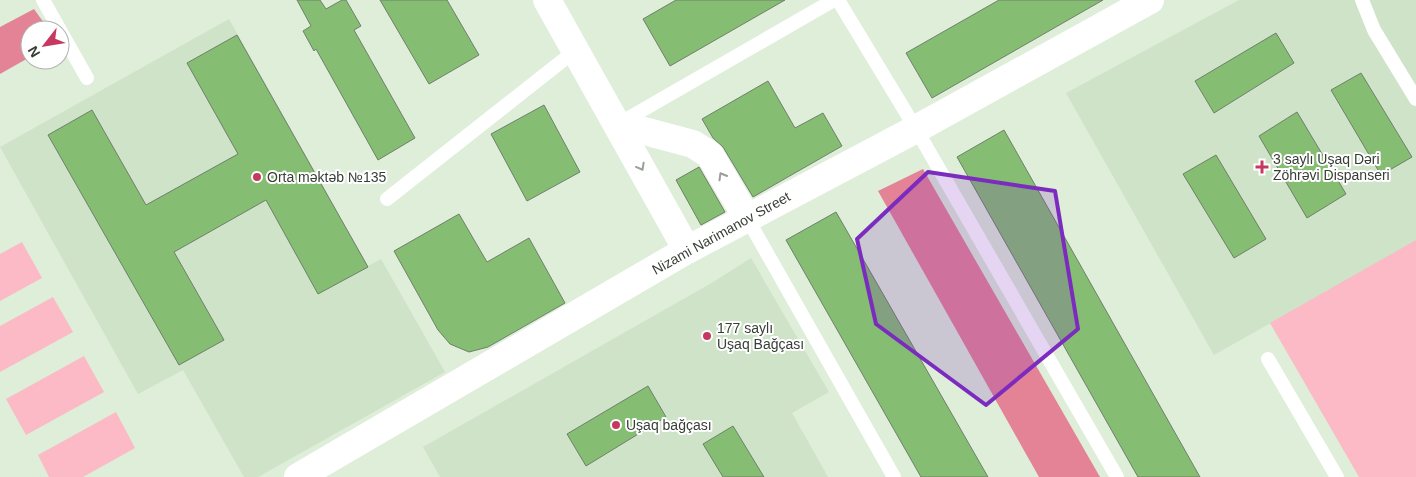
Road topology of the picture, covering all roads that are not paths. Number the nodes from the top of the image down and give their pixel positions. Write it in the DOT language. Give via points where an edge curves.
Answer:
graph roads {
  1 [pos="43,0"];
  2 [pos="547,0"];
  3 [pos="834,0"];
  4 [pos="838,0"];
  5 [pos="1150,0"];
  6 [pos="1362,0"];
  7 [pos="576,50"];
  8 [pos="87,78"];
  9 [pos="1416,99"];
  10 [pos="618,124"];
  11 [pos="916,128"];
  12 [pos="387,199"];
  13 [pos="746,218"];
  14 [pos="687,250"];
  15 [pos="1268,359"];
  16 [pos="298,477"];
  17 [pos="894,477"];
  18 [pos="1118,477"];
  19 [pos="1337,477"];
  1 -- 8 [label="lane"];
  2 -- 7 [label="street"];
  3 -- 10 [label="lane"];
  4 -- 11 [label="lane"];
  5 -- 11 [label="street, Nizami Narimanov Street"];
  6 -- 9 [label="lane" via="1374,30"];
  7 -- 10 [label="street"];
  7 -- 12 [label="lane"];
  13 -- 10 [label="street, one-way" via="710,155 693,144"];
  10 -- 14 [label="street, one-way"];
  11 -- 13 [label="street, Nizami Narimanov Street"];
  11 -- 18 [label="lane"];
  13 -- 14 [label="street, Nizami Narimanov Street"];
  13 -- 17 [label="lane"];
  14 -- 16 [label="street, Nizami Narimanov Street"];
  15 -- 19 [label="lane"];
}
